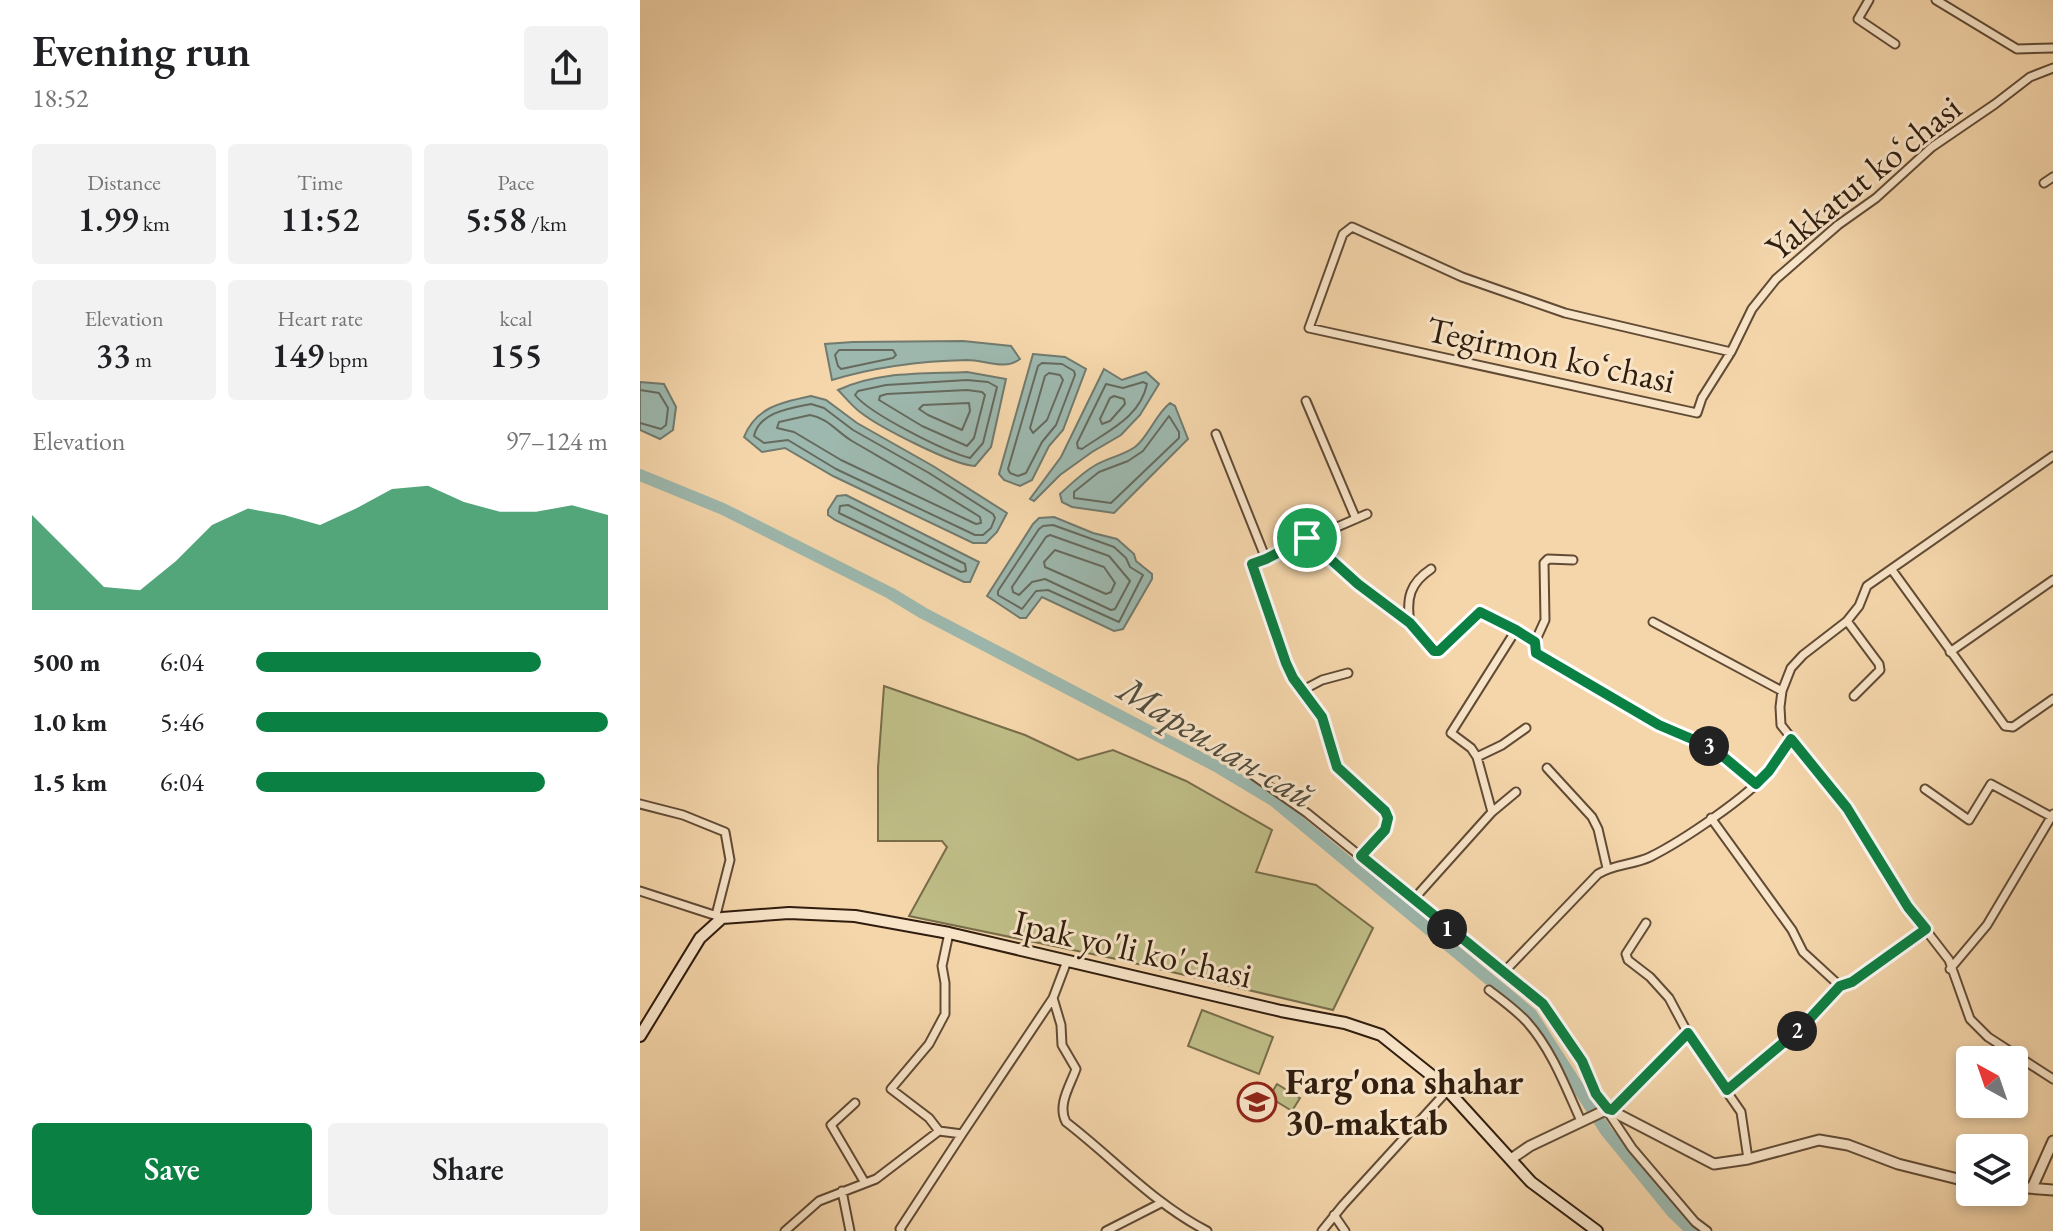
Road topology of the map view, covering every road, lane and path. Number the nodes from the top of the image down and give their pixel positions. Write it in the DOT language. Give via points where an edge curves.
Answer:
graph roads {
  1 [pos="1869,0"];
  2 [pos="1936,0"];
  3 [pos="1895,44"];
  4 [pos="2053,48"];
  5 [pos="2053,68"];
  6 [pos="2053,177"];
  7 [pos="2044,183"];
  8 [pos="1731,352"];
  9 [pos="1306,401"];
  10 [pos="1216,434"];
  11 [pos="2053,456"];
  12 [pos="1367,514"];
  13 [pos="1356,519"];
  14 [pos="1307,538"];
  15 [pos="1266,559"];
  16 [pos="1573,560"];
  17 [pos="1431,569"];
  18 [pos="1892,570"];
  19 [pos="2053,580"];
  20 [pos="1847,621"];
  21 [pos="1653,622"];
  22 [pos="1410,623"];
  23 [pos="1516,630"];
  24 [pos="1535,642"];
  25 [pos="1950,652"];
  26 [pos="1348,673"];
  27 [pos="1303,690"];
  28 [pos="1782,691"];
  29 [pos="1854,696"];
  30 [pos="2053,699"];
  31 [pos="1526,728"];
  32 [pos="1791,739"];
  33 [pos="1477,757"];
  34 [pos="1547,768"];
  35 [pos="1253,775"];
  36 [pos="1756,784"];
  37 [pos="1925,789"];
  38 [pos="1516,792"];
  39 [pos="640,804"];
  40 [pos="1492,812"];
  41 [pos="2052,815"];
  42 [pos="1711,818"];
  43 [pos="1361,856"];
  44 [pos="1607,868"];
  45 [pos="640,891"];
  46 [pos="1413,900"];
  47 [pos="719,916"];
  48 [pos="1646,923"];
  49 [pos="1926,929"];
  50 [pos="949,933"];
  51 [pos="1067,961"];
  52 [pos="1950,969"];
  53 [pos="1503,973"];
  54 [pos="1840,986"];
  55 [pos="1489,990"];
  56 [pos="1053,998"];
  57 [pos="1688,1033"];
  58 [pos="640,1036"];
  59 [pos="2053,1079"];
  60 [pos="1448,1090"];
  61 [pos="1727,1090"];
  62 [pos="855,1103"];
  63 [pos="1608,1109"];
  64 [pos="1581,1121"];
  65 [pos="939,1131"];
  66 [pos="962,1134"];
  67 [pos="2053,1141"];
  68 [pos="1511,1159"];
  69 [pos="1748,1159"];
  70 [pos="1956,1178"];
  71 [pos="865,1183"];
  72 [pos="2028,1188"];
  73 [pos="2032,1188"];
  74 [pos="2053,1190"];
  75 [pos="842,1191"];
  76 [pos="1161,1203"];
  77 [pos="1334,1215"];
  78 [pos="1195,1228"];
  79 [pos="785,1231"];
  80 [pos="850,1231"];
  81 [pos="901,1231"];
  82 [pos="1107,1231"];
  83 [pos="1207,1231"];
  84 [pos="1322,1231"];
  85 [pos="1345,1231"];
  86 [pos="1597,1231"];
  87 [pos="1707,1231"];
  1 -- 3 [label="street" via="1858,19"];
  2 -- 4 [label="street" via="2017,49"];
  5 -- 8 [label="street, Yakkatut koʻchasi" via="2030,77 1932,147 1786,270 1752,309"];
  6 -- 7 [label="street"];
  8 -- 8 [label="street, Tegirmon koʻchasi" via="1697,413 1309,328 1343,234 1352,227 1462,277 1565,313"];
  9 -- 13 [label="street"];
  10 -- 15 [label="street"];
  11 -- 18 [label="street"];
  12 -- 13 [label="street"];
  13 -- 14 [label="street"];
  14 -- 15 [label="street"];
  14 -- 22 [label="street"];
  15 -- 27 [label="street" via="1252,564 1286,663"];
  16 -- 24 [label="street" via="1544,563 1545,620"];
  17 -- 22 [label="street" via="1409,593"];
  18 -- 20 [label="street" via="1867,586"];
  18 -- 25 [label="street"];
  19 -- 25 [label="street"];
  20 -- 28 [label="street" via="1803,655"];
  20 -- 29 [label="street" via="1880,670"];
  21 -- 28 [label="street"];
  22 -- 23 [label="street" via="1434,651 1480,612"];
  23 -- 24 [label="street"];
  23 -- 33 [label="street" via="1452,729"];
  24 -- 36 [label="street" via="1536,653 1659,725 1713,748"];
  25 -- 30 [label="street" via="2008,727"];
  26 -- 27 [label="street"];
  27 -- 43 [label="street" via="1322,717 1337,767 1388,818 1385,830"];
  28 -- 32 [label="street" via="1781,725"];
  31 -- 33 [label="street"];
  32 -- 36 [label="street"];
  32 -- 49 [label="street" via="1847,808"];
  33 -- 40 [label="street"];
  34 -- 44 [label="street" via="1592,817"];
  35 -- 43 [label="street"];
  36 -- 42 [label="street"];
  37 -- 41 [label="street" via="1969,820 1991,784"];
  38 -- 40 [label="street"];
  39 -- 47 [label="street" via="725,832 730,860"];
  40 -- 46 [label="street"];
  41 -- 52 [label="street" via="1987,925"];
  42 -- 44 [label="street" via="1666,849"];
  42 -- 54 [label="street" via="1803,952"];
  43 -- 46 [label="street"];
  44 -- 53 [label="street"];
  45 -- 47 [label="street"];
  46 -- 53 [label="street"];
  47 -- 50 [label="main road, Ipak yo'li ko'chasi" via="843,916"];
  47 -- 58 [label="main road"];
  48 -- 57 [label="street" via="1626,954 1628,960 1669,998"];
  49 -- 52 [label="street"];
  49 -- 54 [label="street"];
  50 -- 51 [label="main road, Ipak yo'li ko'chasi"];
  50 -- 65 [label="street" via="942,966 945,1014 929,1044 891,1089"];
  51 -- 56 [label="street"];
  51 -- 60 [label="main road, Ipak yo'li ko'chasi" via="1381,1035"];
  52 -- 59 [label="street" via="1970,1019 1988,1037"];
  53 -- 63 [label="street" via="1543,1004"];
  54 -- 61 [label="street" via="1801,1028"];
  55 -- 64 [label="street" via="1534,1031"];
  56 -- 66 [label="street"];
  56 -- 76 [label="street" via="1062,1045 1076,1069 1064,1101 1066,1122"];
  57 -- 61 [label="street"];
  57 -- 63 [label="street"];
  60 -- 68 [label="main road, Ipak yo'li ko'chasi"];
  60 -- 77 [label="street"];
  61 -- 69 [label="street" via="1741,1112"];
  62 -- 71 [label="street" via="831,1125"];
  63 -- 64 [label="street"];
  63 -- 69 [label="street" via="1714,1164"];
  63 -- 87 [label="street" via="1632,1148"];
  64 -- 68 [label="street"];
  65 -- 66 [label="street"];
  65 -- 71 [label="street" via="891,1170"];
  66 -- 81 [label="street"];
  67 -- 73 [label="street"];
  68 -- 86 [label="main road, Ipak yo'li ko'chasi" via="1531,1182"];
  69 -- 70 [label="street" via="1808,1141 1831,1141"];
  71 -- 75 [label="street"];
  72 -- 73 [label="street"];
  73 -- 74 [label="street"];
  75 -- 79 [label="street" via="819,1201"];
  75 -- 80 [label="street"];
  76 -- 78 [label="street"];
  76 -- 82 [label="street"];
  77 -- 84 [label="street"];
  77 -- 85 [label="street"];
  78 -- 83 [label="street"];
}
